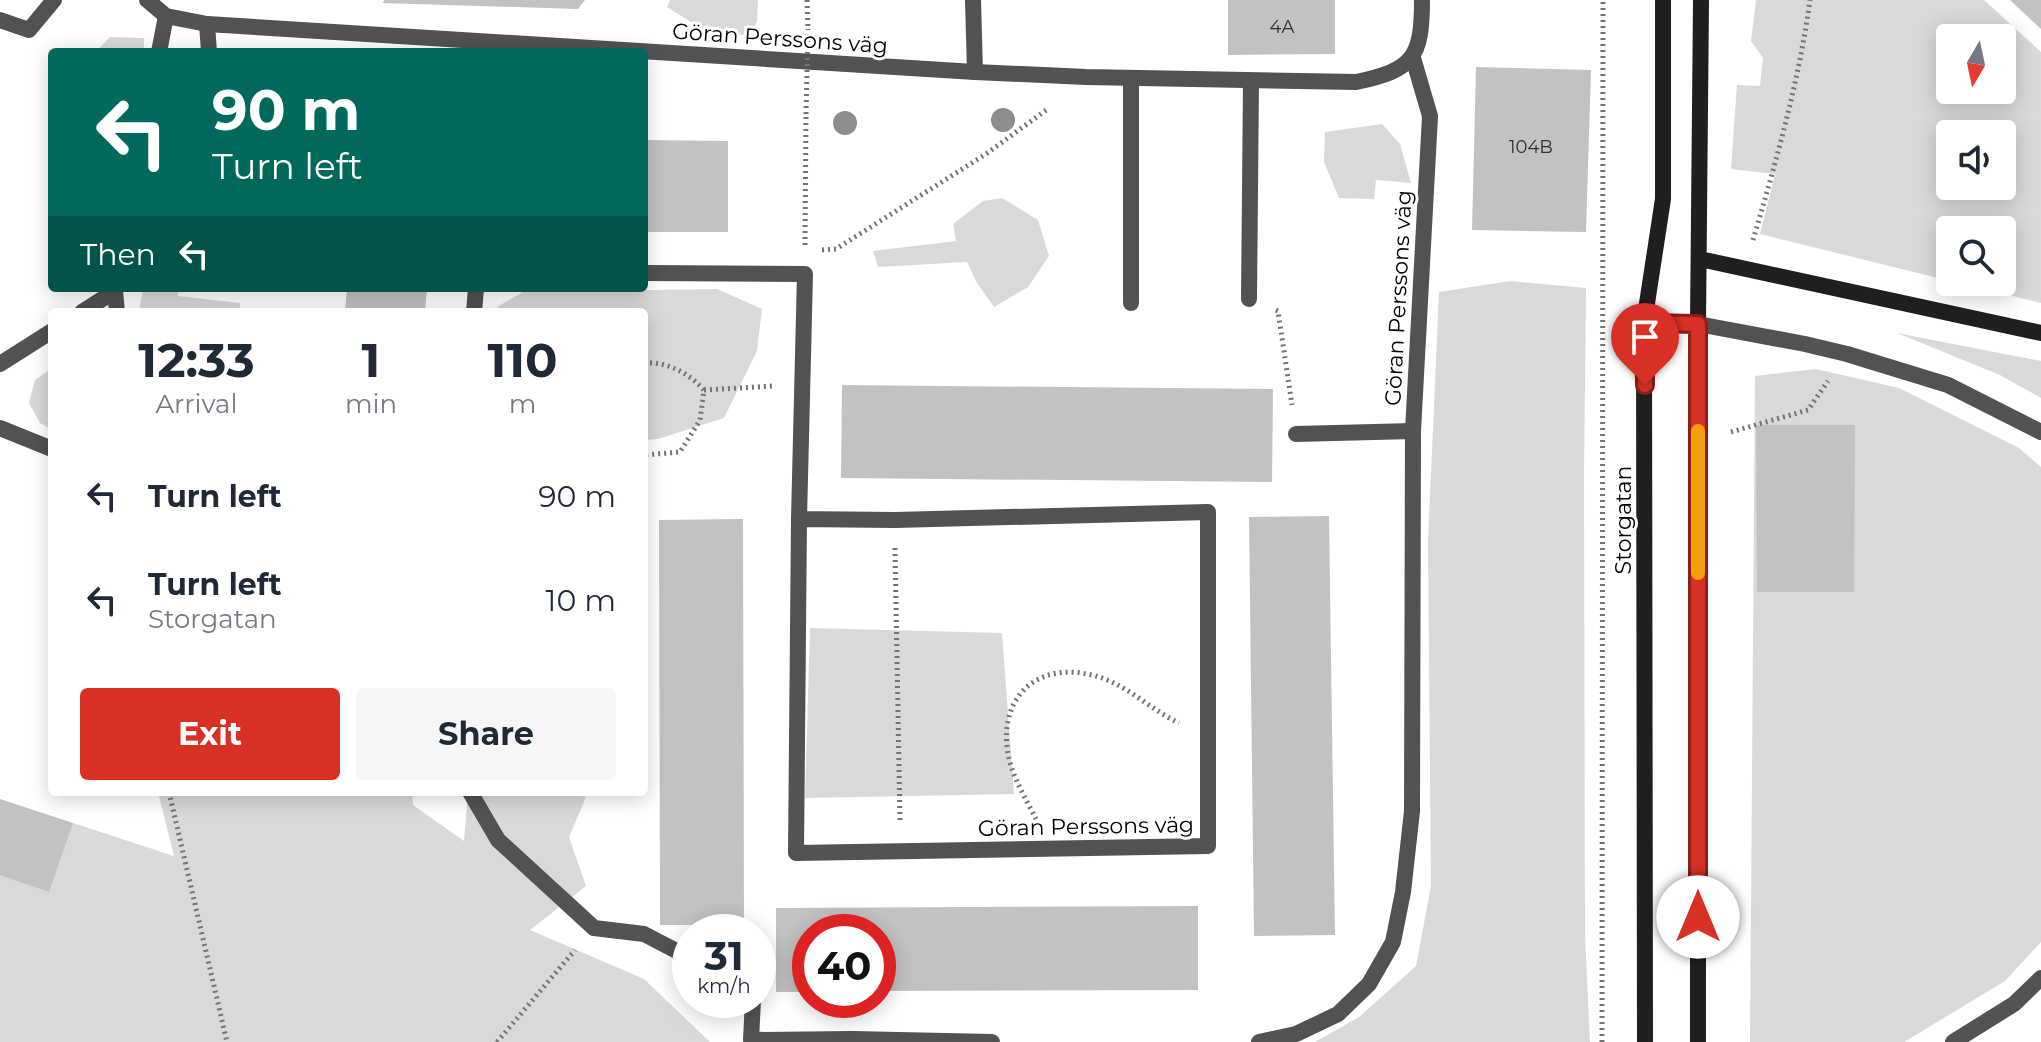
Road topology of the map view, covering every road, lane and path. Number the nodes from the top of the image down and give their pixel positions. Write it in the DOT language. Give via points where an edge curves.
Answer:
graph roads {
  1 [pos="54,0"];
  2 [pos="147,0"];
  3 [pos="807,0"];
  4 [pos="973,0"];
  5 [pos="1422,0"];
  6 [pos="1603,0"];
  7 [pos="1663,0"];
  8 [pos="1701,0"];
  9 [pos="1810,0"];
  10 [pos="166,16"];
  11 [pos="0,20"];
  12 [pos="207,24"];
  13 [pos="160,48"];
  14 [pos="209,48"];
  15 [pos="591,48"];
  16 [pos="648,52"];
  17 [pos="1413,58"];
  18 [pos="975,72"];
  19 [pos="1131,78"];
  20 [pos="1251,81"];
  21 [pos="1054,105"];
  22 [pos="805,250"];
  23 [pos="1700,259"];
  24 [pos="1745,269"];
  25 [pos="648,273"];
  26 [pos="805,274"];
  27 [pos="112,292"];
  28 [pos="1249,299"];
  29 [pos="1131,303"];
  30 [pos="88,308"];
  31 [pos="1644,323"];
  32 [pos="1698,324"];
  33 [pos="2041,333"];
  34 [pos="48,334"];
  35 [pos="1847,354"];
  36 [pos="648,363"];
  37 [pos="0,364"];
  38 [pos="803,383"];
  39 [pos="704,390"];
  40 [pos="0,428"];
  41 [pos="1413,431"];
  42 [pos="1731,432"];
  43 [pos="2041,432"];
  44 [pos="1296,434"];
  45 [pos="48,447"];
  46 [pos="648,455"];
  47 [pos="799,519"];
  48 [pos="895,520"];
  49 [pos="1207,726"];
  50 [pos="170,796"];
  51 [pos="472,796"];
  52 [pos="1052,849"];
  53 [pos="900,851"];
  54 [pos="594,928"];
  55 [pos="672,949"];
  56 [pos="2041,978"];
  57 [pos="752,1018"];
  58 [pos="227,1042"];
  59 [pos="497,1042"];
  60 [pos="992,1042"];
  61 [pos="1259,1042"];
  62 [pos="1602,1042"];
  63 [pos="1645,1042"];
  64 [pos="1698,1042"];
  65 [pos="1953,1042"];
  1 -- 11 [label="street" via="29,30"];
  2 -- 10 [label="street, Göran Perssons väg"];
  3 -- 22 [label="path, bridge"];
  4 -- 18 [label="street"];
  5 -- 17 [label="street, Göran Perssons väg" via="1422,29"];
  6 -- 62 [label="path"];
  7 -- 31 [label="street, Storgatan" via="1663,199"];
  8 -- 23 [label="street"];
  9 -- 24 [label="path" via="1792,93"];
  10 -- 12 [label="street, Göran Perssons väg"];
  10 -- 13 [label="street"];
  12 -- 14 [label="street"];
  12 -- 15 [label="street, Göran Perssons väg"];
  16 -- 18 [label="street, Göran Perssons väg"];
  17 -- 20 [label="street, Göran Perssons väg" via="1386,76 1356,82"];
  17 -- 41 [label="street, Göran Perssons väg" via="1430,116"];
  18 -- 19 [label="street, Göran Perssons väg"];
  19 -- 20 [label="street, Göran Perssons väg"];
  19 -- 29 [label="street"];
  20 -- 28 [label="street"];
  21 -- 22 [label="path" via="836,249"];
  22 -- 26 [label="path"];
  23 -- 24 [label="street"];
  23 -- 32 [label="street"];
  24 -- 33 [label="street"];
  25 -- 26 [label="street"];
  26 -- 38 [label="street, Göran Perssons väg"];
  27 -- 30 [label="street"];
  28 -- 44 [label="path" via="1278,311"];
  31 -- 32 [label="street"];
  31 -- 63 [label="street, Storgatan"];
  32 -- 35 [label="street"];
  32 -- 64 [label="street"];
  34 -- 37 [label="street"];
  35 -- 42 [label="path" via="1808,410"];
  35 -- 43 [label="street" via="1948,385"];
  36 -- 39 [label="path" via="692,376"];
  38 -- 39 [label="path"];
  38 -- 47 [label="street, Göran Perssons väg"];
  39 -- 46 [label="path" via="700,420 680,452"];
  40 -- 45 [label="street"];
  41 -- 44 [label="street"];
  41 -- 61 [label="street, Göran Perssons väg" via="1412,811 1393,942 1369,984 1338,1014 1296,1034"];
  47 -- 48 [label="street, Göran Perssons väg"];
  47 -- 53 [label="street, Göran Perssons väg" via="796,853"];
  48 -- 49 [label="street, Göran Perssons väg" via="1208,512"];
  48 -- 53 [label="path"];
  49 -- 52 [label="street, Göran Perssons väg" via="1208,846"];
  49 -- 52 [label="path" via="1175,721 1126,688 1087,674 1053,673 1031,681 1008,717 1007,746 1016,779"];
  50 -- 58 [label="path"];
  51 -- 54 [label="street" via="498,840"];
  52 -- 53 [label="street, Göran Perssons väg"];
  54 -- 55 [label="street" via="644,934"];
  54 -- 59 [label="path"];
  56 -- 65 [label="street" via="2014,1004"];
  57 -- 60 [label="street" via="751,1040"];
}
